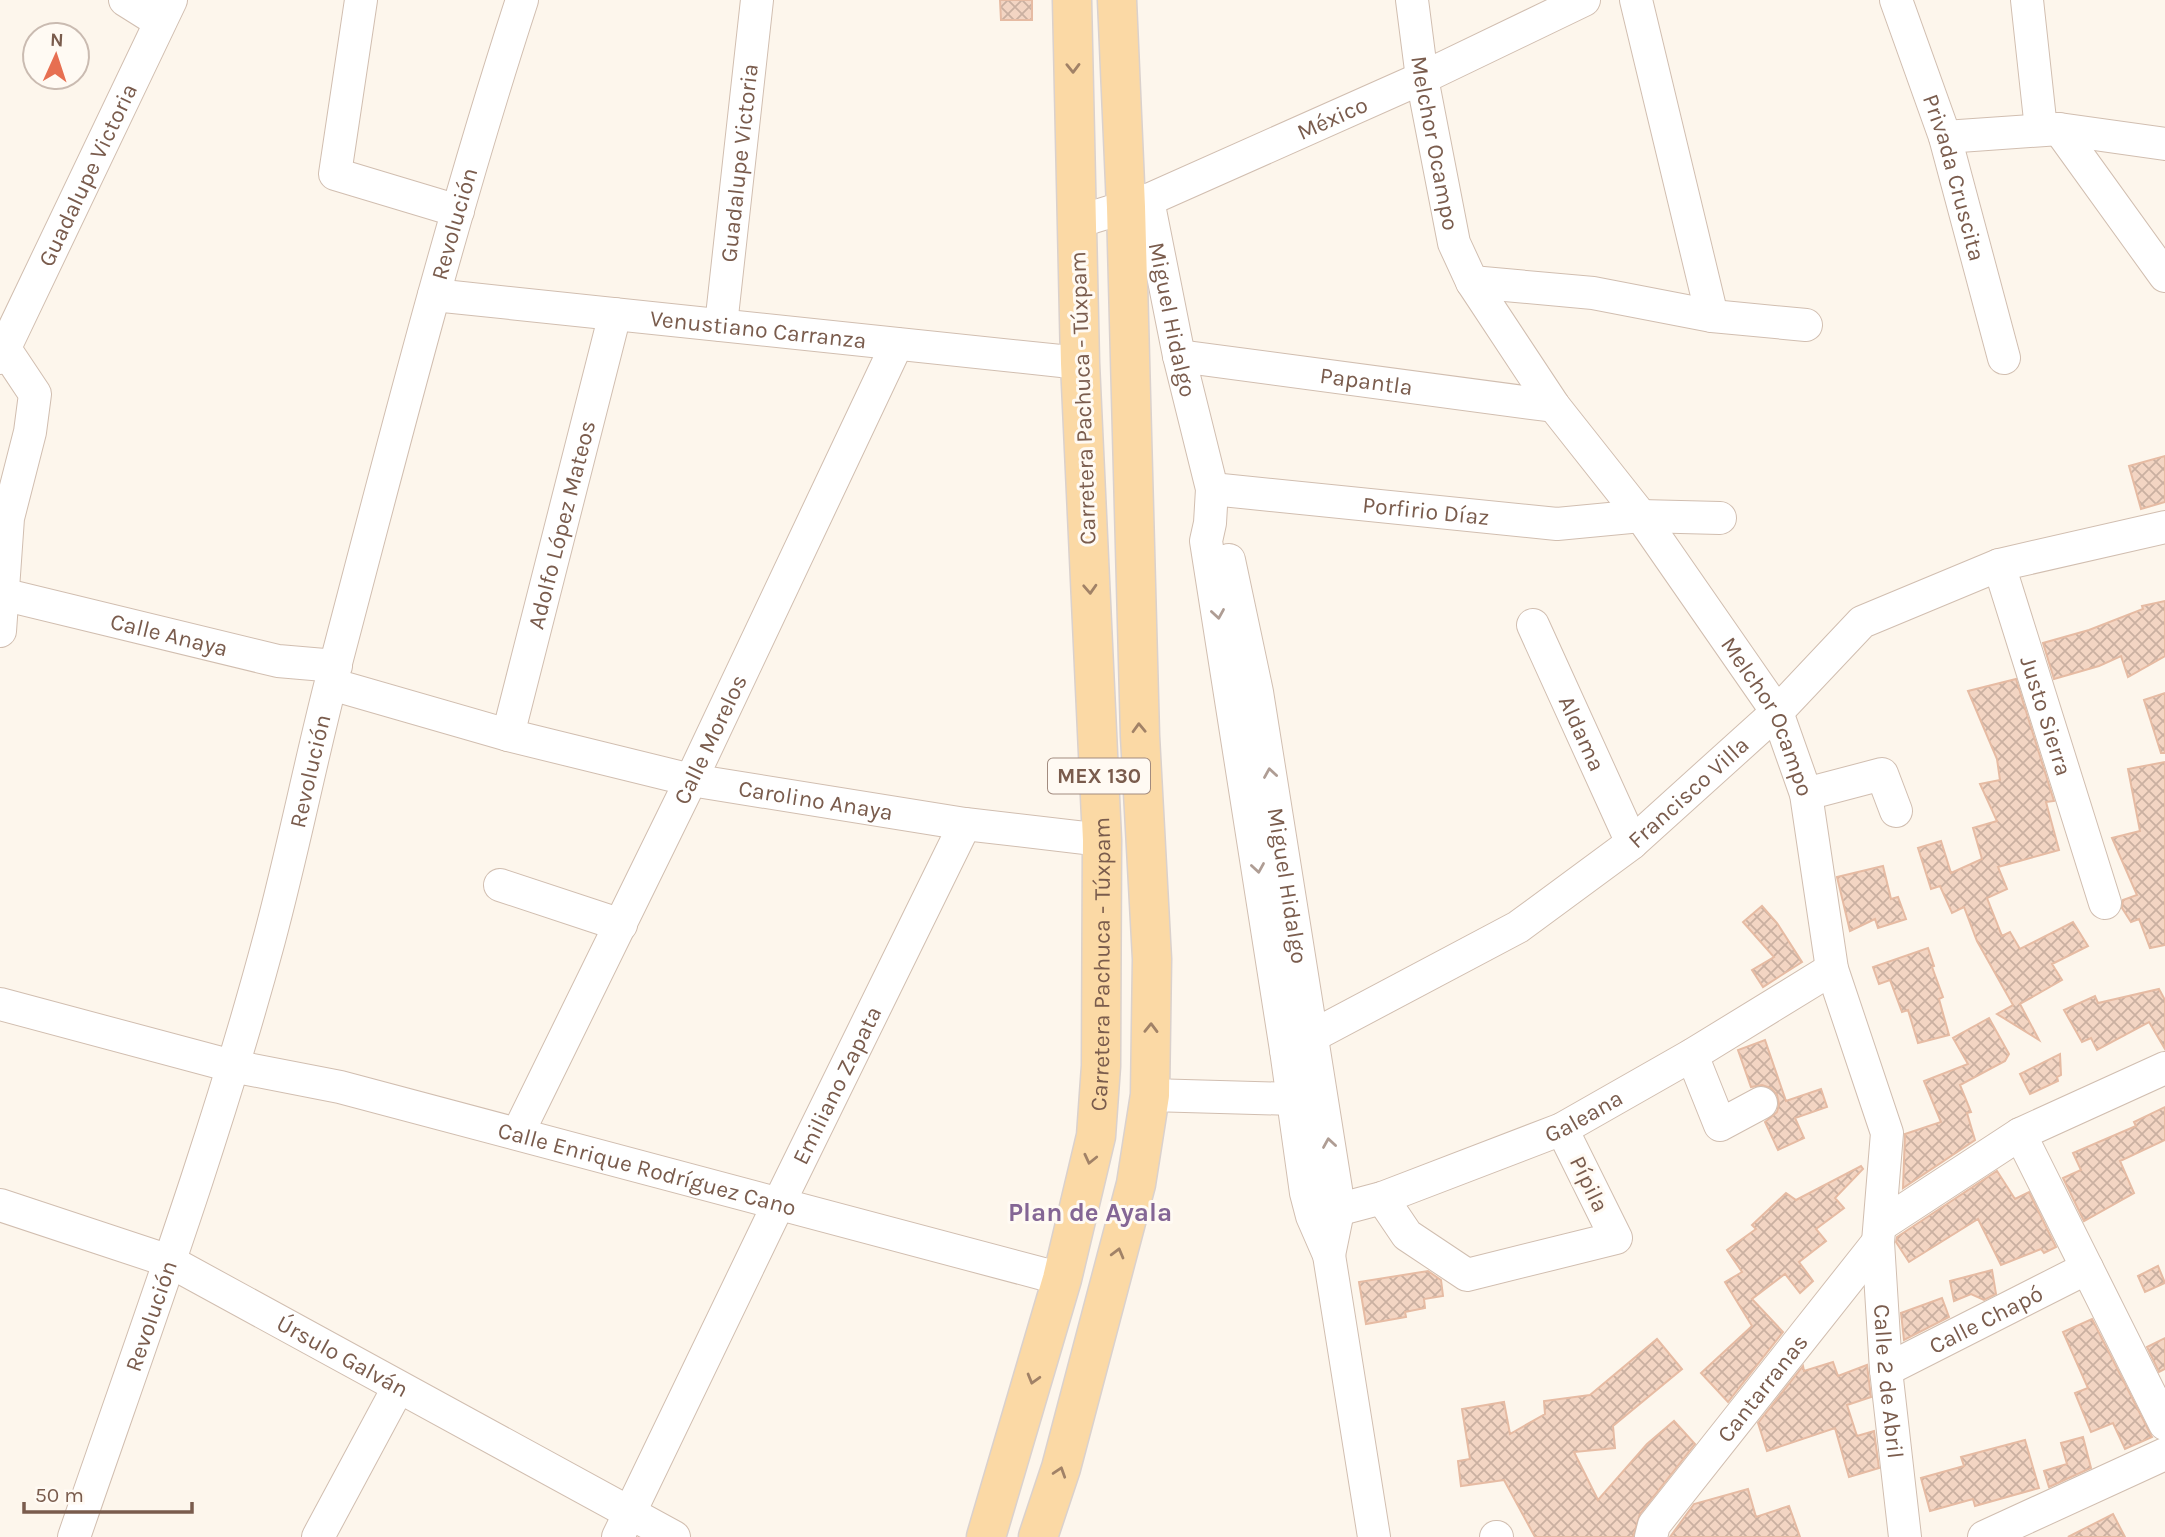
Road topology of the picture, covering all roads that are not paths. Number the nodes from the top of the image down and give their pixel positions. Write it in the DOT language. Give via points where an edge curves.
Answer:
graph roads {
  1 [pos="125,0"];
  2 [pos="361,0"];
  3 [pos="522,0"];
  4 [pos="757,0"];
  5 [pos="1072,0"];
  6 [pos="1117,0"];
  7 [pos="1412,0"];
  8 [pos="1584,0"];
  9 [pos="1636,0"];
  10 [pos="1896,0"];
  11 [pos="2027,0"];
  12 [pos="166,11"];
  13 [pos="1422,78"];
  14 [pos="2050,129"];
  15 [pos="1945,137"];
  16 [pos="2165,144"];
  17 [pos="1137,204"];
  18 [pos="458,211"];
  19 [pos="1077,222"];
  20 [pos="2165,275"];
  21 [pos="1472,282"];
  22 [pos="434,295"];
  23 [pos="615,314"];
  24 [pos="1712,316"];
  25 [pos="1806,325"];
  26 [pos="721,326"];
  27 [pos="897,344"];
  28 [pos="2,353"];
  29 [pos="1180,356"];
  30 [pos="2004,358"];
  31 [pos="1080,363"];
  32 [pos="1555,406"];
  33 [pos="1212,489"];
  34 [pos="1641,516"];
  35 [pos="1720,518"];
  36 [pos="4,523"];
  37 [pos="2165,527"];
  38 [pos="1999,565"];
  39 [pos="2,594"];
  40 [pos="1533,625"];
  41 [pos="0,631"];
  42 [pos="333,675"];
  43 [pos="1777,712"];
  44 [pos="508,735"];
  45 [pos="691,780"];
  46 [pos="1806,794"];
  47 [pos="1896,811"];
  48 [pos="965,824"];
  49 [pos="1102,840"];
  50 [pos="1632,843"];
  51 [pos="500,885"];
  52 [pos="2105,903"];
  53 [pos="621,925"];
  54 [pos="1832,969"];
  55 [pos="0,1003"];
  56 [pos="1300,1043"];
  57 [pos="1692,1055"];
  58 [pos="232,1066"];
  59 [pos="2165,1068"];
  60 [pos="1150,1095"];
  61 [pos="1308,1097"];
  62 [pos="1761,1103"];
  63 [pos="1562,1129"];
  64 [pos="518,1133"];
  65 [pos="2020,1134"];
  66 [pos="1382,1198"];
  67 [pos="0,1205"];
  68 [pos="778,1205"];
  69 [pos="1325,1213"];
  70 [pos="1879,1233"];
  71 [pos="169,1261"];
  72 [pos="2087,1268"];
  73 [pos="1062,1279"];
  74 [pos="1886,1370"];
  75 [pos="398,1388"];
  76 [pos="2165,1424"];
  77 [pos="2165,1454"];
  78 [pos="624,1525"];
  79 [pos="74,1537"];
  80 [pos="318,1537"];
  81 [pos="674,1537"];
  82 [pos="986,1537"];
  83 [pos="1038,1537"];
  84 [pos="1374,1537"];
  85 [pos="1651,1537"];
  86 [pos="1905,1537"];
  87 [pos="1984,1537"];
  1 -- 12 [label="street"];
  2 -- 18 [label="street" via="335,174"];
  3 -- 18 [label="street, Revolución"];
  4 -- 26 [label="street, Guadalupe Victoria"];
  5 -- 19 [label="main road, Carretera Pachuca - Túxpam / MEX 130, one-way"];
  6 -- 17 [label="main road, Carretera Pachuca - Túxpam / MEX 130"];
  7 -- 13 [label="street, Melchor Ocampo"];
  8 -- 13 [label="street, México"];
  9 -- 24 [label="street"];
  10 -- 15 [label="street, Privada Cruscita"];
  11 -- 14 [label="street"];
  12 -- 28 [label="street, Guadalupe Victoria"];
  13 -- 17 [label="street, México"];
  13 -- 21 [label="street, Melchor Ocampo" via="1454,243"];
  14 -- 15 [label="street"];
  14 -- 16 [label="street"];
  14 -- 20 [label="street"];
  15 -- 30 [label="street, Privada Cruscita"];
  17 -- 19 [label="street, México"];
  17 -- 29 [label="street, Miguel Hidalgo"];
  60 -- 17 [label="main road, Carretera Pachuca - Túxpam / MEX 130, one-way" via="1152,959 1140,736"];
  18 -- 22 [label="street, Revolución"];
  19 -- 31 [label="main road, Carretera Pachuca - Túxpam / MEX 130"];
  21 -- 24 [label="street" via="1593,293"];
  21 -- 32 [label="street, Melchor Ocampo"];
  22 -- 23 [label="street, Venustiano Carranza"];
  22 -- 42 [label="street, Revolución"];
  23 -- 26 [label="street, Venustiano Carranza"];
  23 -- 44 [label="street, Adolfo López Mateos"];
  24 -- 25 [label="street"];
  26 -- 27 [label="street, Venustiano Carranza"];
  27 -- 31 [label="street, Venustiano Carranza"];
  27 -- 45 [label="street, Calle Morelos"];
  28 -- 36 [label="street, Guadalupe Victoria" via="34,394 30,432"];
  29 -- 32 [label="street, Papantla"];
  29 -- 33 [label="street, Miguel Hidalgo"];
  31 -- 49 [label="main road, Carretera Pachuca - Túxpam / MEX 130, one-way"];
  32 -- 34 [label="street, Melchor Ocampo"];
  33 -- 34 [label="street, Porfirio Díaz" via="1557,524"];
  33 -- 56 [label="street, Miguel Hidalgo" via="1210,523 1225,538 1249,726"];
  34 -- 35 [label="street, Porfirio Díaz"];
  34 -- 43 [label="street, Melchor Ocampo"];
  36 -- 39 [label="street, Guadalupe Victoria"];
  37 -- 38 [label="street, Francisco Villa"];
  38 -- 43 [label="street, Francisco Villa" via="1862,622"];
  38 -- 52 [label="street, Justo Sierra"];
  39 -- 41 [label="street, Guadalupe Victoria"];
  39 -- 42 [label="street, Calle Anaya"];
  40 -- 50 [label="street, Aldama"];
  42 -- 44 [label="street, Carolino Anaya"];
  42 -- 58 [label="street, Revolución" via="269,940"];
  43 -- 46 [label="street, Melchor Ocampo"];
  43 -- 50 [label="street, Francisco Villa"];
  44 -- 45 [label="street, Carolino Anaya"];
  45 -- 48 [label="street, Carolino Anaya"];
  45 -- 53 [label="street, Calle Morelos"];
  46 -- 47 [label="street" via="1882,775"];
  46 -- 54 [label="street, Melchor Ocampo"];
  48 -- 49 [label="street, Carolino Anaya"];
  48 -- 68 [label="street, Emiliano Zapata"];
  49 -- 73 [label="main road, Carretera Pachuca - Túxpam / MEX 130, one-way" via="1101,1066 1096,1136"];
  50 -- 56 [label="street, Francisco Villa" via="1518,927"];
  51 -- 53 [label="street"];
  53 -- 64 [label="street, Calle Morelos"];
  54 -- 57 [label="street, Galeana"];
  54 -- 70 [label="street, Melchor Ocampo" via="1887,1133"];
  55 -- 58 [label="street, Calle Enrique Rodríguez Cano"];
  56 -- 61 [label="street, Miguel Hidalgo"];
  57 -- 62 [label="street" via="1720,1125"];
  57 -- 63 [label="street, Galeana"];
  58 -- 64 [label="street, Calle Enrique Rodríguez Cano" via="340,1087"];
  58 -- 71 [label="street, Revolución"];
  59 -- 65 [label="street, Cantarranas"];
  60 -- 61 [label="street"];
  83 -- 60 [label="main road, Carretera Pachuca - Túxpam / MEX 130, one-way" via="1061,1468 1136,1184"];
  61 -- 69 [label="street, Miguel Hidalgo"];
  63 -- 66 [label="street, Galeana"];
  63 -- 66 [label="street, Pípila" via="1616,1238 1467,1275 1407,1235"];
  64 -- 68 [label="street, Calle Enrique Rodríguez Cano"];
  65 -- 70 [label="street, Cantarranas"];
  65 -- 72 [label="street"];
  66 -- 69 [label="street, Galeana"];
  67 -- 71 [label="street, Úrsulo Galván"];
  68 -- 73 [label="street, Calle Enrique Rodríguez Cano"];
  68 -- 78 [label="street, Emiliano Zapata"];
  69 -- 84 [label="street, Miguel Hidalgo"];
  70 -- 74 [label="street, Calle 2 de Abril"];
  70 -- 85 [label="street, Cantarranas" via="1654,1525"];
  71 -- 75 [label="street, Úrsulo Galván"];
  71 -- 79 [label="street, Revolución"];
  72 -- 74 [label="street, Calle Chapó"];
  72 -- 76 [label="street"];
  73 -- 82 [label="main road, Carretera Pachuca - Túxpam / MEX 130, one-way"];
  74 -- 86 [label="street, Calle 2 de Abril"];
  75 -- 78 [label="street, Úrsulo Galván"];
  75 -- 80 [label="street"];
  77 -- 87 [label="street"];
  78 -- 81 [label="street, Úrsulo Galván"];
}
